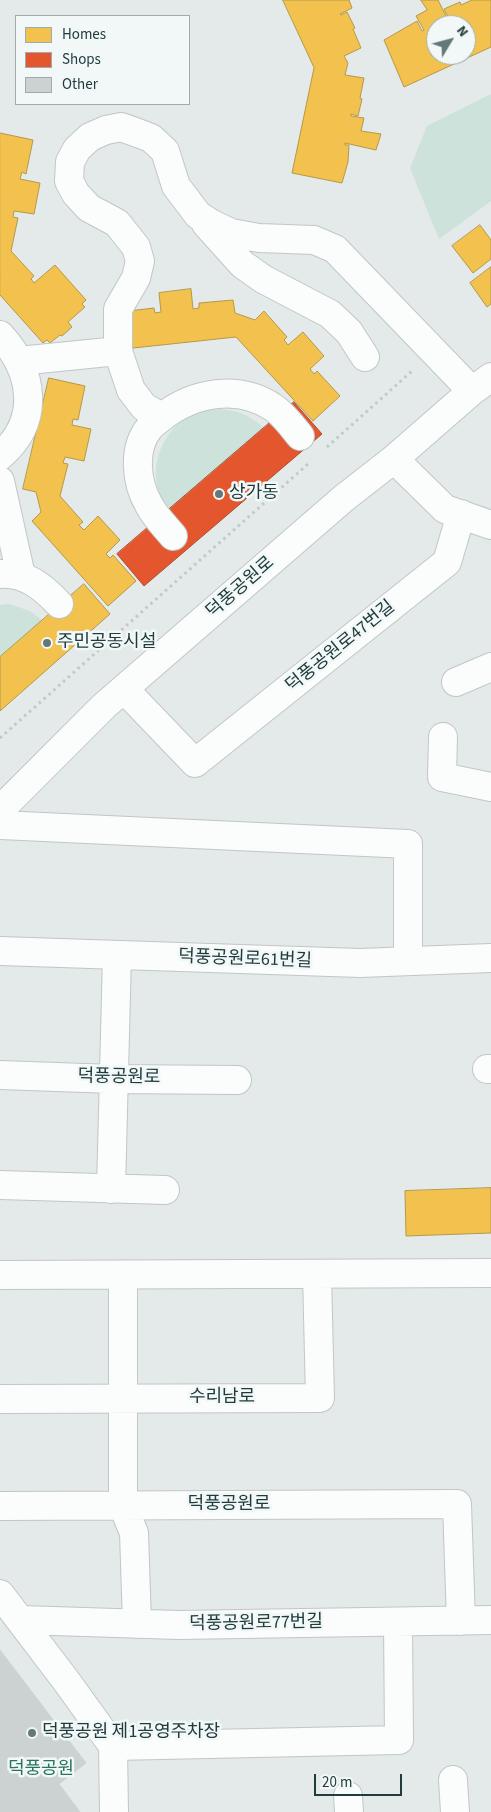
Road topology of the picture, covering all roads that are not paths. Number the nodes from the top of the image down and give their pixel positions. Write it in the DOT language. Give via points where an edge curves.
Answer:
graph roads {
  1 [pos="198,215"];
  2 [pos="0,335"];
  3 [pos="118,351"];
  4 [pos="365,356"];
  5 [pos="19,361"];
  6 [pos="482,384"];
  7 [pos="162,417"];
  8 [pos="308,447"];
  9 [pos="0,456"];
  10 [pos="394,459"];
  11 [pos="0,481"];
  12 [pos="460,514"];
  13 [pos="491,525"];
  14 [pos="173,536"];
  15 [pos="11,575"];
  16 [pos="59,604"];
  17 [pos="491,667"];
  18 [pos="456,682"];
  19 [pos="124,689"];
  20 [pos="443,737"];
  21 [pos="491,787"];
  22 [pos="0,810"];
  23 [pos="0,826"];
  24 [pos="0,952"];
  25 [pos="117,956"];
  26 [pos="491,958"];
  27 [pos="408,961"];
  28 [pos="0,1074"];
  29 [pos="113,1079"];
  30 [pos="237,1080"];
  31 [pos="0,1185"];
  32 [pos="111,1189"];
  33 [pos="165,1190"];
  34 [pos="491,1273"];
  35 [pos="123,1274"];
  36 [pos="317,1274"];
  37 [pos="0,1275"];
  38 [pos="123,1398"];
  39 [pos="0,1399"];
  40 [pos="0,1506"];
  41 [pos="123,1506"];
  42 [pos="0,1594"];
  43 [pos="21,1620"];
  44 [pos="491,1620"];
  45 [pos="461,1621"];
  46 [pos="398,1622"];
  47 [pos="137,1624"];
  48 [pos="113,1746"];
  49 [pos="453,1780"];
  50 [pos="114,1812"];
  51 [pos="455,1812"];
  1 -- 3 [label="street" via="176,186 165,151 151,138 121,127 90,137 77,149 70,162 69,181 76,194 89,208 117,223 136,247 140,261 136,278 118,309"];
  1 -- 4 [label="street" via="242,264 263,280 330,314 349,332"];
  1 -- 6 [label="street" via="232,233 259,238 314,240 335,249 434,352"];
  2 -- 5 [label="street"];
  3 -- 5 [label="street"];
  3 -- 7 [label="street" via="131,390 144,407"];
  5 -- 9 [label="street" via="28,385 28,408 19,431"];
  6 -- 10 [label="street, 덕풍공원로"];
  7 -- 8 [label="street" via="192,399 222,393 249,396 275,409"];
  7 -- 14 [label="street" via="149,429 142,444 138,477 149,505"];
  10 -- 12 [label="street" via="445,508"];
  10 -- 19 [label="street, 덕풍공원로" via="344,498"];
  11 -- 15 [label="street"];
  12 -- 13 [label="street"];
  12 -- 19 [label="street, 덕풍공원로47번길" via="447,562 196,763"];
  15 -- 16 [label="street" via="36,582"];
  17 -- 18 [label="street"];
  19 -- 22 [label="street, 덕풍공원로"];
  20 -- 21 [label="street" via="442,777"];
  23 -- 27 [label="street" via="408,844"];
  24 -- 25 [label="street, 덕풍공원로61번길"];
  25 -- 27 [label="street, 덕풍공원로61번길" via="360,963"];
  25 -- 29 [label="street"];
  26 -- 27 [label="street, 덕풍공원로61번길"];
  28 -- 29 [label="street, 덕풍공원로"];
  29 -- 30 [label="street, 덕풍공원로"];
  29 -- 32 [label="street"];
  31 -- 32 [label="street"];
  32 -- 33 [label="street"];
  34 -- 36 [label="street"];
  35 -- 36 [label="street"];
  35 -- 37 [label="street"];
  35 -- 38 [label="street"];
  36 -- 38 [label="street, 수리남로" via="320,1398"];
  38 -- 39 [label="street"];
  38 -- 41 [label="street"];
  40 -- 41 [label="street, 덕풍공원로"];
  41 -- 45 [label="street, 덕풍공원로" via="457,1504"];
  41 -- 47 [label="street" via="134,1533"];
  42 -- 43 [label="street"];
  43 -- 47 [label="street, 덕풍공원로77번길"];
  43 -- 48 [label="street"];
  44 -- 45 [label="street, 덕풍공원로77번길"];
  45 -- 46 [label="street, 덕풍공원로77번길"];
  46 -- 47 [label="street, 덕풍공원로77번길"];
  46 -- 48 [label="street" via="399,1740"];
  48 -- 50 [label="street"];
  49 -- 51 [label="street"];
}
